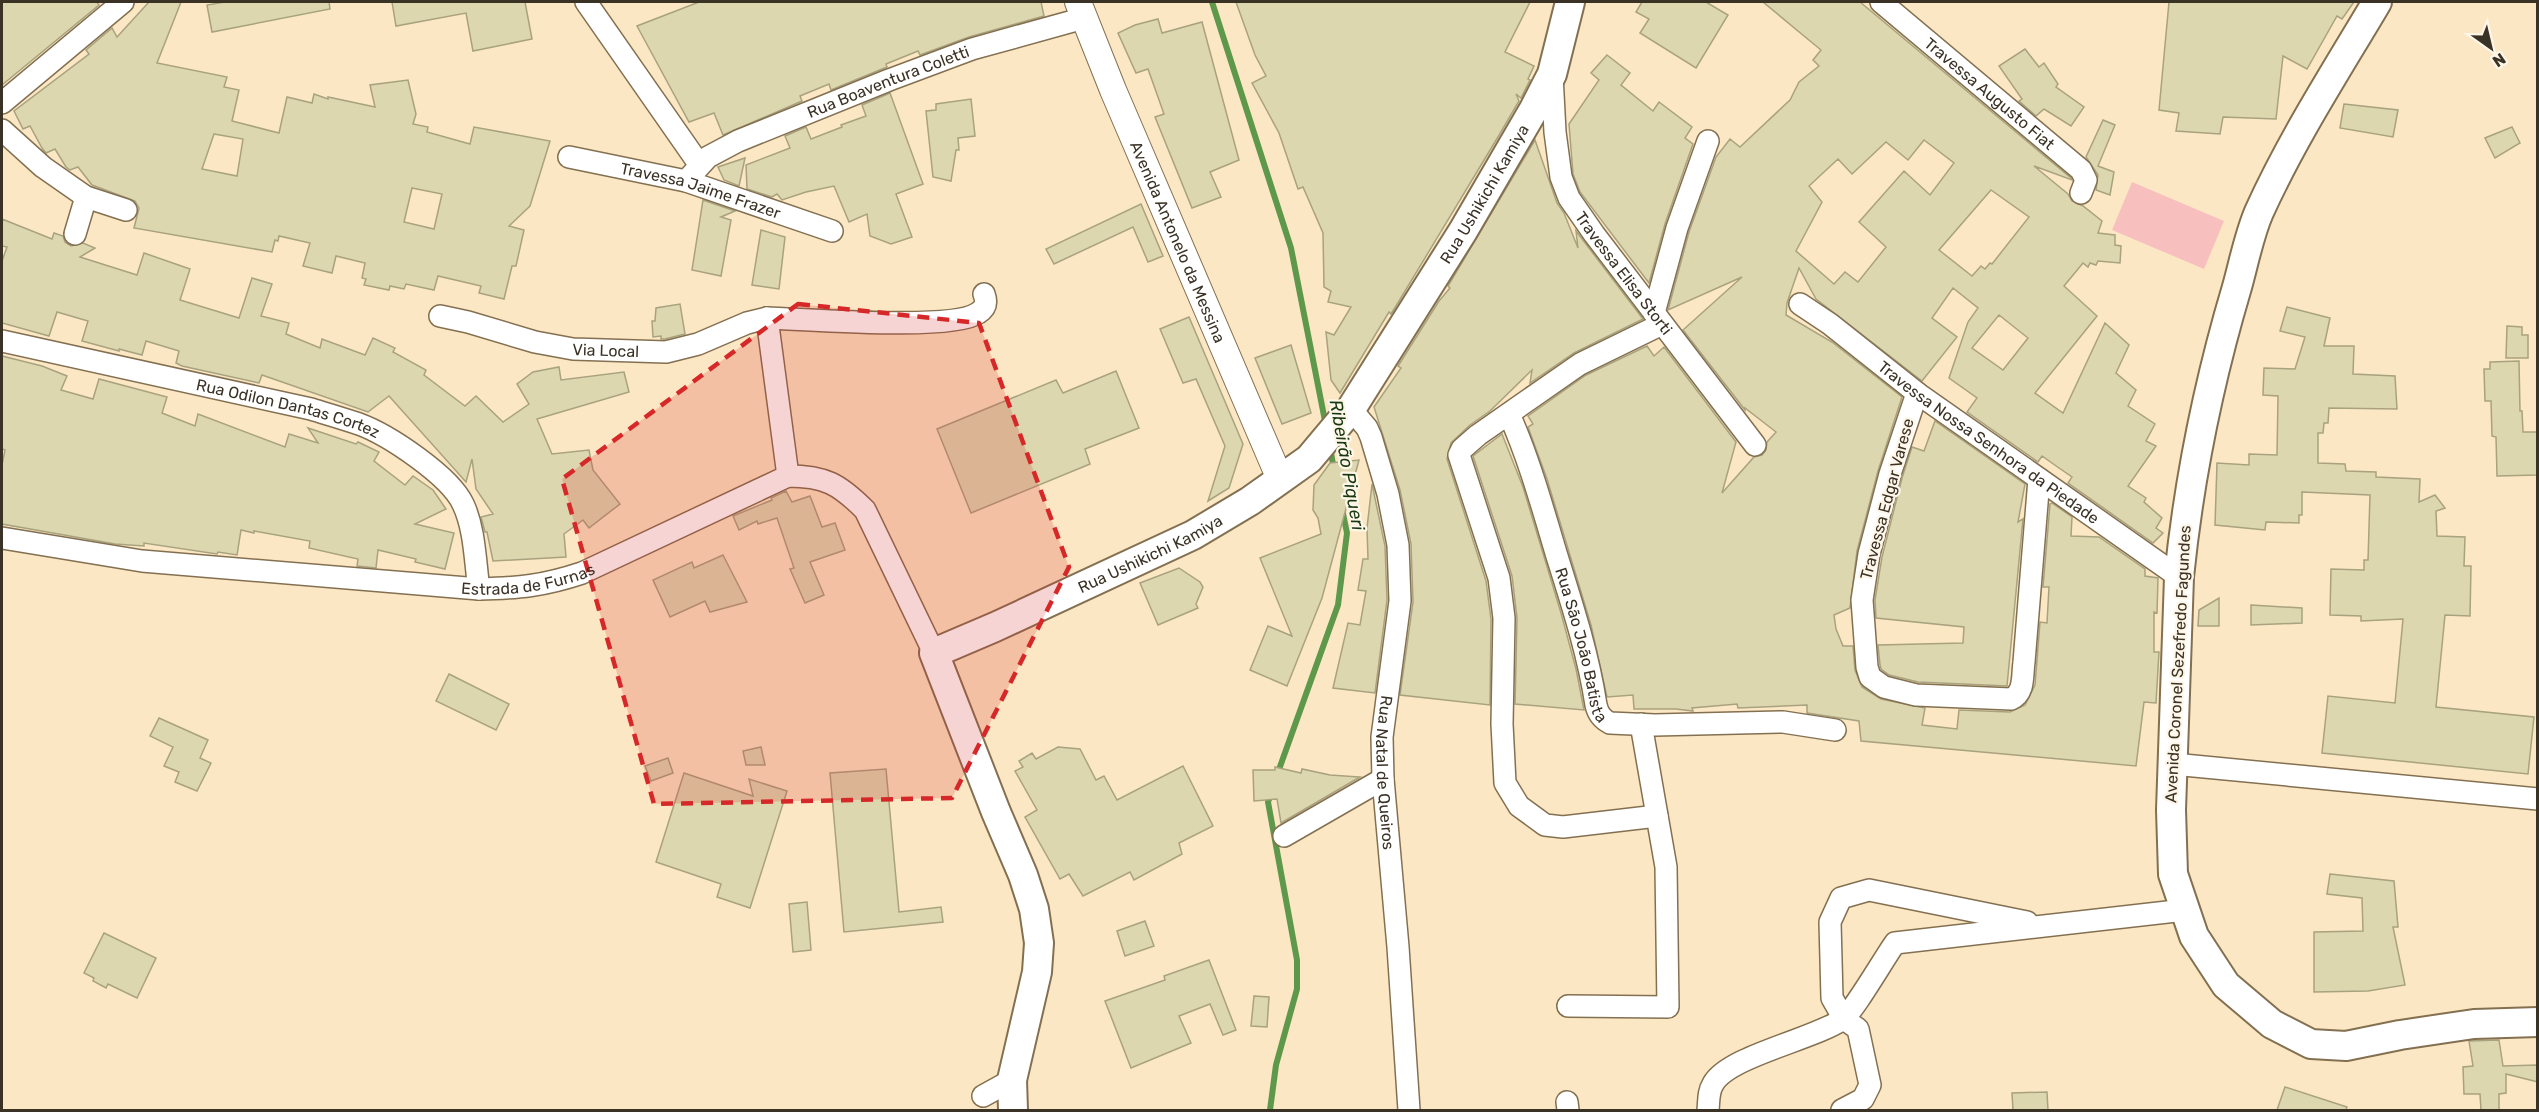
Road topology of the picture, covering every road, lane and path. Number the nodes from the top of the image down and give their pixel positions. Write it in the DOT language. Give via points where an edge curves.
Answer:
graph roads {
  1 [pos="123,2"];
  2 [pos="586,2"];
  3 [pos="1570,2"];
  4 [pos="1881,2"];
  5 [pos="2377,2"];
  6 [pos="1081,10"];
  7 [pos="1552,74"];
  8 [pos="2,103"];
  9 [pos="2,130"];
  10 [pos="1708,141"];
  11 [pos="569,157"];
  12 [pos="699,164"];
  13 [pos="686,181"];
  14 [pos="2081,193"];
  15 [pos="86,197"];
  16 [pos="126,210"];
  17 [pos="832,231"];
  18 [pos="75,234"];
  19 [pos="984,294"];
  20 [pos="1800,304"];
  21 [pos="440,316"];
  22 [pos="767,318"];
  23 [pos="1658,319"];
  24 [pos="2,341"];
  25 [pos="1917,393"];
  26 [pos="1347,413"];
  27 [pos="1509,414"];
  28 [pos="1755,445"];
  29 [pos="788,476"];
  30 [pos="1280,479"];
  31 [pos="2039,479"];
  32 [pos="2,538"];
  33 [pos="2179,577"];
  34 [pos="479,590"];
  35 [pos="934,653"];
  36 [pos="1641,724"];
  37 [pos="1835,730"];
  38 [pos="2173,764"];
  39 [pos="1383,779"];
  40 [pos="2538,799"];
  41 [pos="1657,816"];
  42 [pos="1284,836"];
  43 [pos="2185,910"];
  44 [pos="2049,926"];
  45 [pos="1568,1006"];
  46 [pos="1844,1018"];
  47 [pos="2538,1023"];
  48 [pos="1012,1080"];
  49 [pos="983,1096"];
  50 [pos="1013,1110"];
  51 [pos="1409,1110"];
  52 [pos="1708,1110"];
  53 [pos="1842,1110"];
  1 -- 8 [label="street"];
  2 -- 12 [label="street"];
  3 -- 7 [label="main road, Rua Ushikichi Kamiya"];
  4 -- 14 [label="street, Travessa Augusto Fiat" via="2081,171 2086,180"];
  5 -- 33 [label="main road, Avenida Coronel Sezefredo Fagundes" via="2288,153 2258,215 2228,317 2190,487"];
  6 -- 12 [label="street, Rua Boaventura Coletti" via="738,141"];
  6 -- 30 [label="street, Avenida Antonelo da Messina"];
  7 -- 23 [label="street, Travessa Elisa Storti" via="1561,177 1569,198"];
  7 -- 26 [label="main road, Rua Ushikichi Kamiya" via="1463,231"];
  9 -- 15 [label="street" via="43,167"];
  10 -- 23 [label="street" via="1677,228"];
  11 -- 13 [label="street, Travessa Jaime Frazer"];
  12 -- 13 [label="street, Rua Boaventura Coletti"];
  13 -- 17 [label="street, Travessa Jaime Frazer"];
  15 -- 16 [label="street"];
  15 -- 18 [label="street"];
  19 -- 22 [label="street, Via Local" via="987,301 980,313 939,323"];
  20 -- 25 [label="street, Travessa Nossa Senhora da Piedade"];
  21 -- 22 [label="street, Via Local" via="573,349 666,352"];
  22 -- 29 [label="street"];
  23 -- 27 [label="street" via="1580,364"];
  23 -- 28 [label="street, Travessa Elisa Storti"];
  24 -- 34 [label="street, Rua Odilon Dantas Cortez" via="279,402 362,425 401,447 455,491 468,519"];
  25 -- 31 [label="street, Travessa Nossa Senhora da Piedade"];
  25 -- 31 [label="street, Travessa Edgar Varese" via="1890,474 1864,583 1867,668 1870,676 1884,687 1916,694 2010,699 2020,691"];
  26 -- 30 [label="main road, Rua Ushikichi Kamiya" via="1309,459"];
  26 -- 39 [label="street, Rua Natal de Queiros" via="1367,428 1371,437 1398,545 1400,601 1382,737"];
  27 -- 36 [label="street, Rua São João Batista" via="1523,446 1585,645 1598,714 1610,723"];
  27 -- 41 [label="street" via="1478,435 1459,455 1499,579 1504,618 1505,783 1519,806 1545,825 1563,827"];
  29 -- 34 [label="street, Estrada de Furnas" via="582,573 549,584"];
  29 -- 35 [label="street, Estrada de Furnas" via="812,476 832,483 865,510"];
  30 -- 35 [label="main road, Rua Ushikichi Kamiya" via="1193,535"];
  31 -- 33 [label="street, Travessa Nossa Senhora da Piedade"];
  32 -- 34 [label="street, Estrada de Furnas" via="142,561"];
  33 -- 38 [label="main road, Avenida Coronel Sezefredo Fagundes"];
  35 -- 48 [label="main road" via="1035,909 1037,972"];
  36 -- 37 [label="street, Rua São João Batista" via="1783,722"];
  36 -- 41 [label="street"];
  38 -- 40 [label="street"];
  38 -- 43 [label="main road, Avenida Coronel Sezefredo Fagundes" via="2173,874"];
  39 -- 42 [label="street"];
  39 -- 51 [label="street, Rua Natal de Queiros"];
  41 -- 45 [label="street" via="1666,867 1668,1007"];
  43 -- 44 [label="street"];
  43 -- 47 [label="main road, Avenida Coronel Sezefredo Fagundes" via="2194,936 2226,985 2272,1024 2311,1044 2346,1046 2474,1024"];
  44 -- 46 [label="street" via="1895,943"];
  44 -- 46 [label="street" via="1869,890 1841,898 1830,922 1832,998"];
  46 -- 52 [label="street" via="1721,1074 1709,1095"];
  46 -- 53 [label="street" via="1858,1029 1870,1085 1863,1099"];
  48 -- 49 [label="street"];
  48 -- 50 [label="main road"];
}
